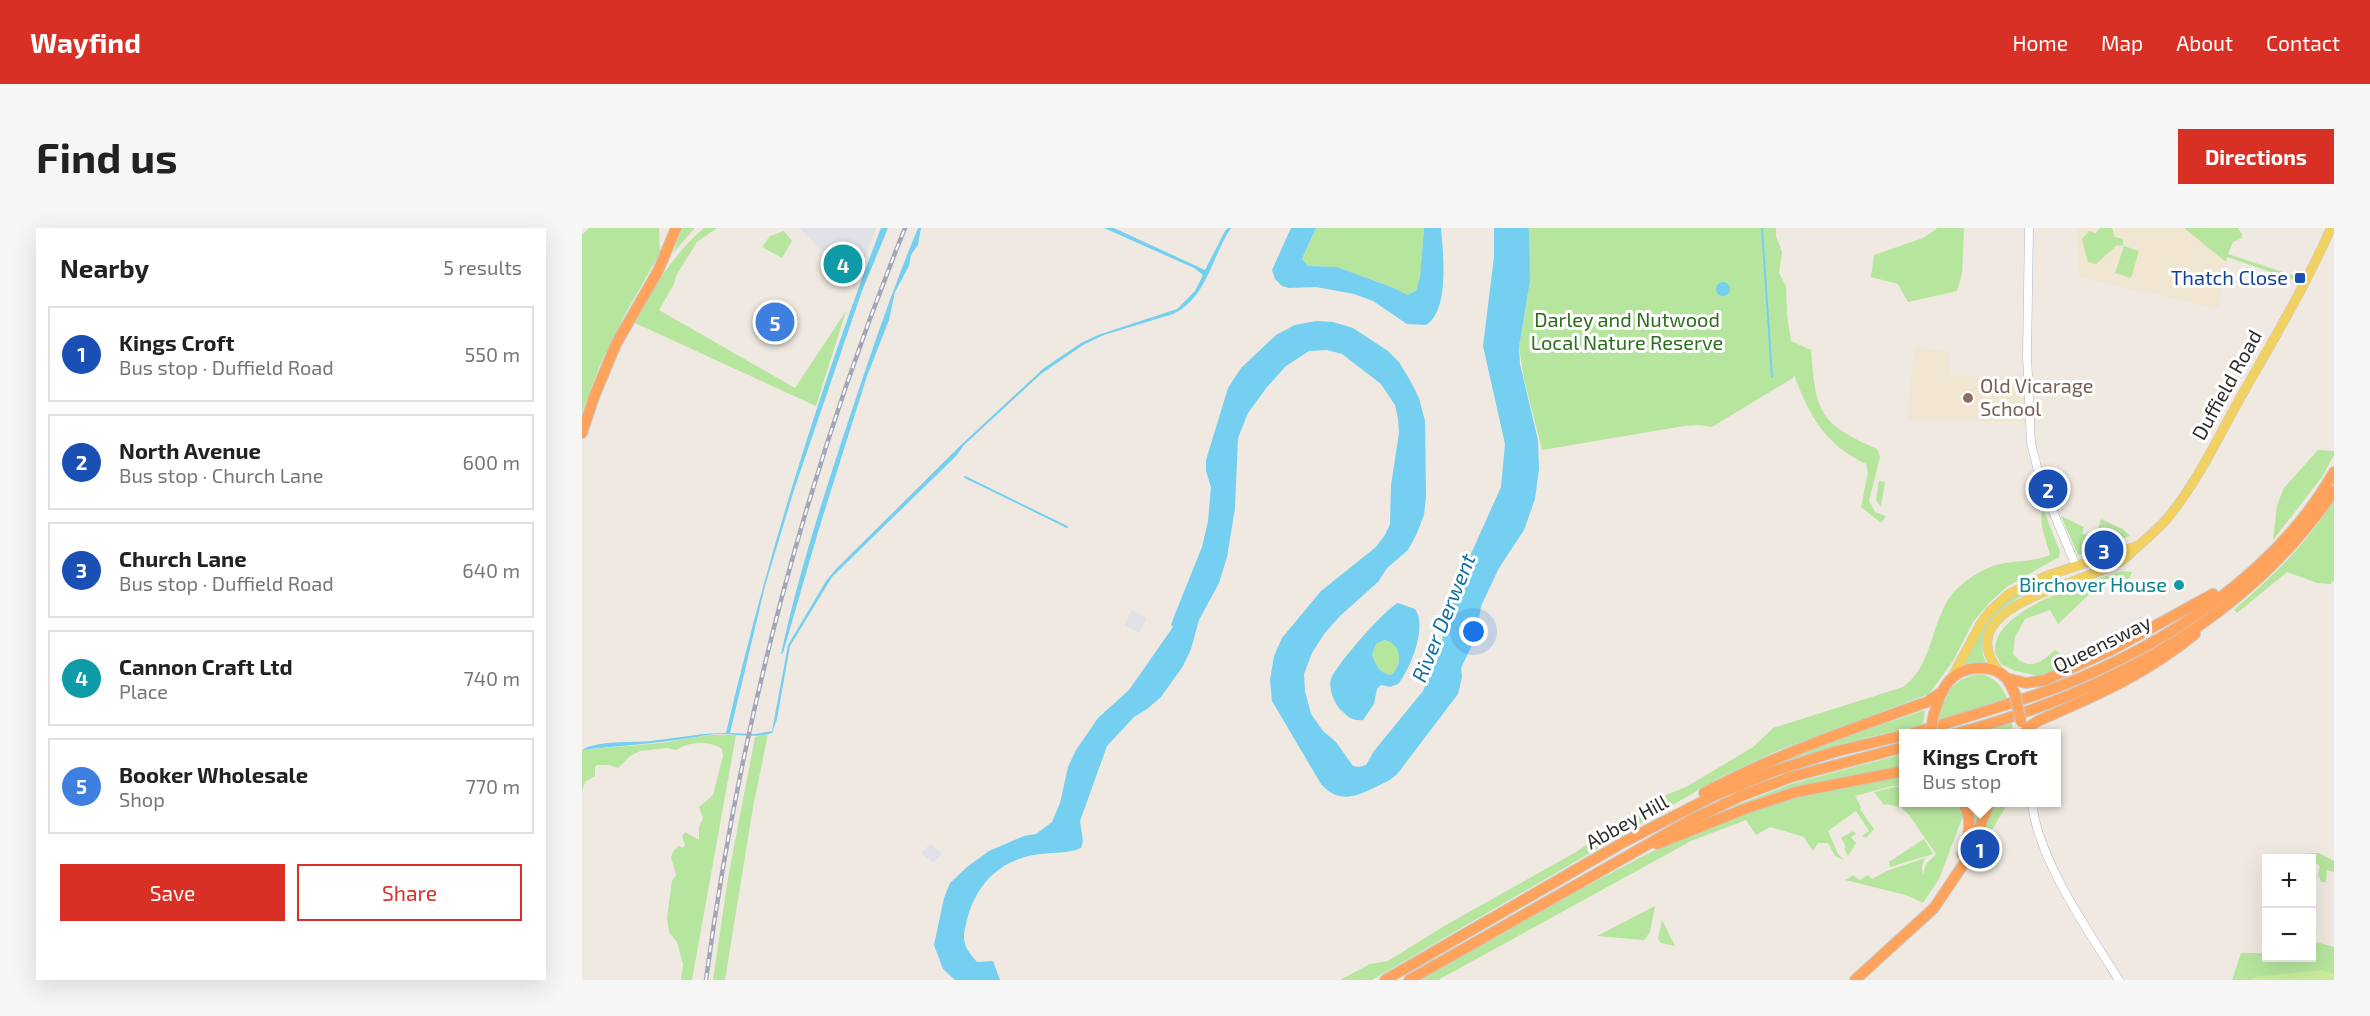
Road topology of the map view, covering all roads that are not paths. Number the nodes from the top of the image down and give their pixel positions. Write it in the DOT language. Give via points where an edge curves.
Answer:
graph roads {
  1 [pos="666,228"];
  2 [pos="676,228"];
  3 [pos="2029,228"];
  4 [pos="2331,228"];
  5 [pos="668,243"];
  6 [pos="582,433"];
  7 [pos="2334,472"];
  8 [pos="2334,491"];
  9 [pos="2137,546"];
  10 [pos="2076,566"];
  11 [pos="2092,573"];
  12 [pos="2248,575"];
  13 [pos="2072,580"];
  14 [pos="2225,608"];
  15 [pos="2003,676"];
  16 [pos="1951,679"];
  17 [pos="1942,692"];
  18 [pos="1927,729"];
  19 [pos="1931,729"];
  20 [pos="1970,729"];
  21 [pos="2022,729"];
  22 [pos="2024,729"];
  23 [pos="1899,736"];
  24 [pos="1899,748"];
  25 [pos="1899,772"];
  26 [pos="1964,807"];
  27 [pos="1988,807"];
  28 [pos="2033,807"];
  29 [pos="1624,842"];
  30 [pos="1623,858"];
  31 [pos="1956,874"];
  32 [pos="1385,980"];
  33 [pos="1409,980"];
  34 [pos="1855,980"];
  35 [pos="2119,980"];
  1 -- 5 [label="highway"];
  2 -- 5 [label="highway"];
  3 -- 10 [label="street" via="2026,356 2031,442 2041,483"];
  4 -- 9 [label="main road, Duffield Road" via="2210,453 2172,512"];
  5 -- 6 [label="highway" via="658,271 631,314 602,375"];
  7 -- 12 [label="highway, Queensway" via="2290,532"];
  8 -- 14 [label="highway, Queensway" via="2292,547"];
  9 -- 10 [label="main road, Duffield Road"];
  9 -- 11 [label="main road, Duffield Road" via="2122,560"];
  10 -- 11 [label="street"];
  10 -- 13 [label="street"];
  10 -- 16 [label="main road, Duffield Road" via="2029,583 2000,601 1981,623"];
  11 -- 13 [label="main road, Duffield Road"];
  12 -- 15 [label="highway" via="2082,665 2036,682 2022,683"];
  12 -- 18 [label="highway, Queensway" via="2182,623 2120,658 2061,686"];
  13 -- 15 [label="main road, Duffield Road" via="2027,599 1994,625 1987,649 1992,664"];
  14 -- 20 [label="highway, Queensway" via="2157,652 2089,687 2019,715"];
  14 -- 22 [label="highway" via="2146,670"];
  15 -- 16 [label="highway" via="1988,669 1970,669"];
  15 -- 21 [label="highway, bridge" via="2015,694"];
  16 -- 17 [label="highway"];
  17 -- 19 [label="highway, bridge"];
  17 -- 29 [label="highway" via="1927,702 1740,774"];
  23 -- 29 [label="highway, Abbey Hill" via="1774,771 1715,795"];
  24 -- 30 [label="highway, Abbey Hill" via="1791,777 1741,796"];
  25 -- 30 [label="highway" via="1796,792"];
  26 -- 31 [label="highway" via="1969,831"];
  27 -- 31 [label="highway"];
  28 -- 35 [label="street" via="2036,829 2048,856 2078,915"];
  29 -- 32 [label="highway, Abbey Hill"];
  30 -- 33 [label="highway, Abbey Hill"];
  31 -- 34 [label="highway" via="1924,919"];
}
